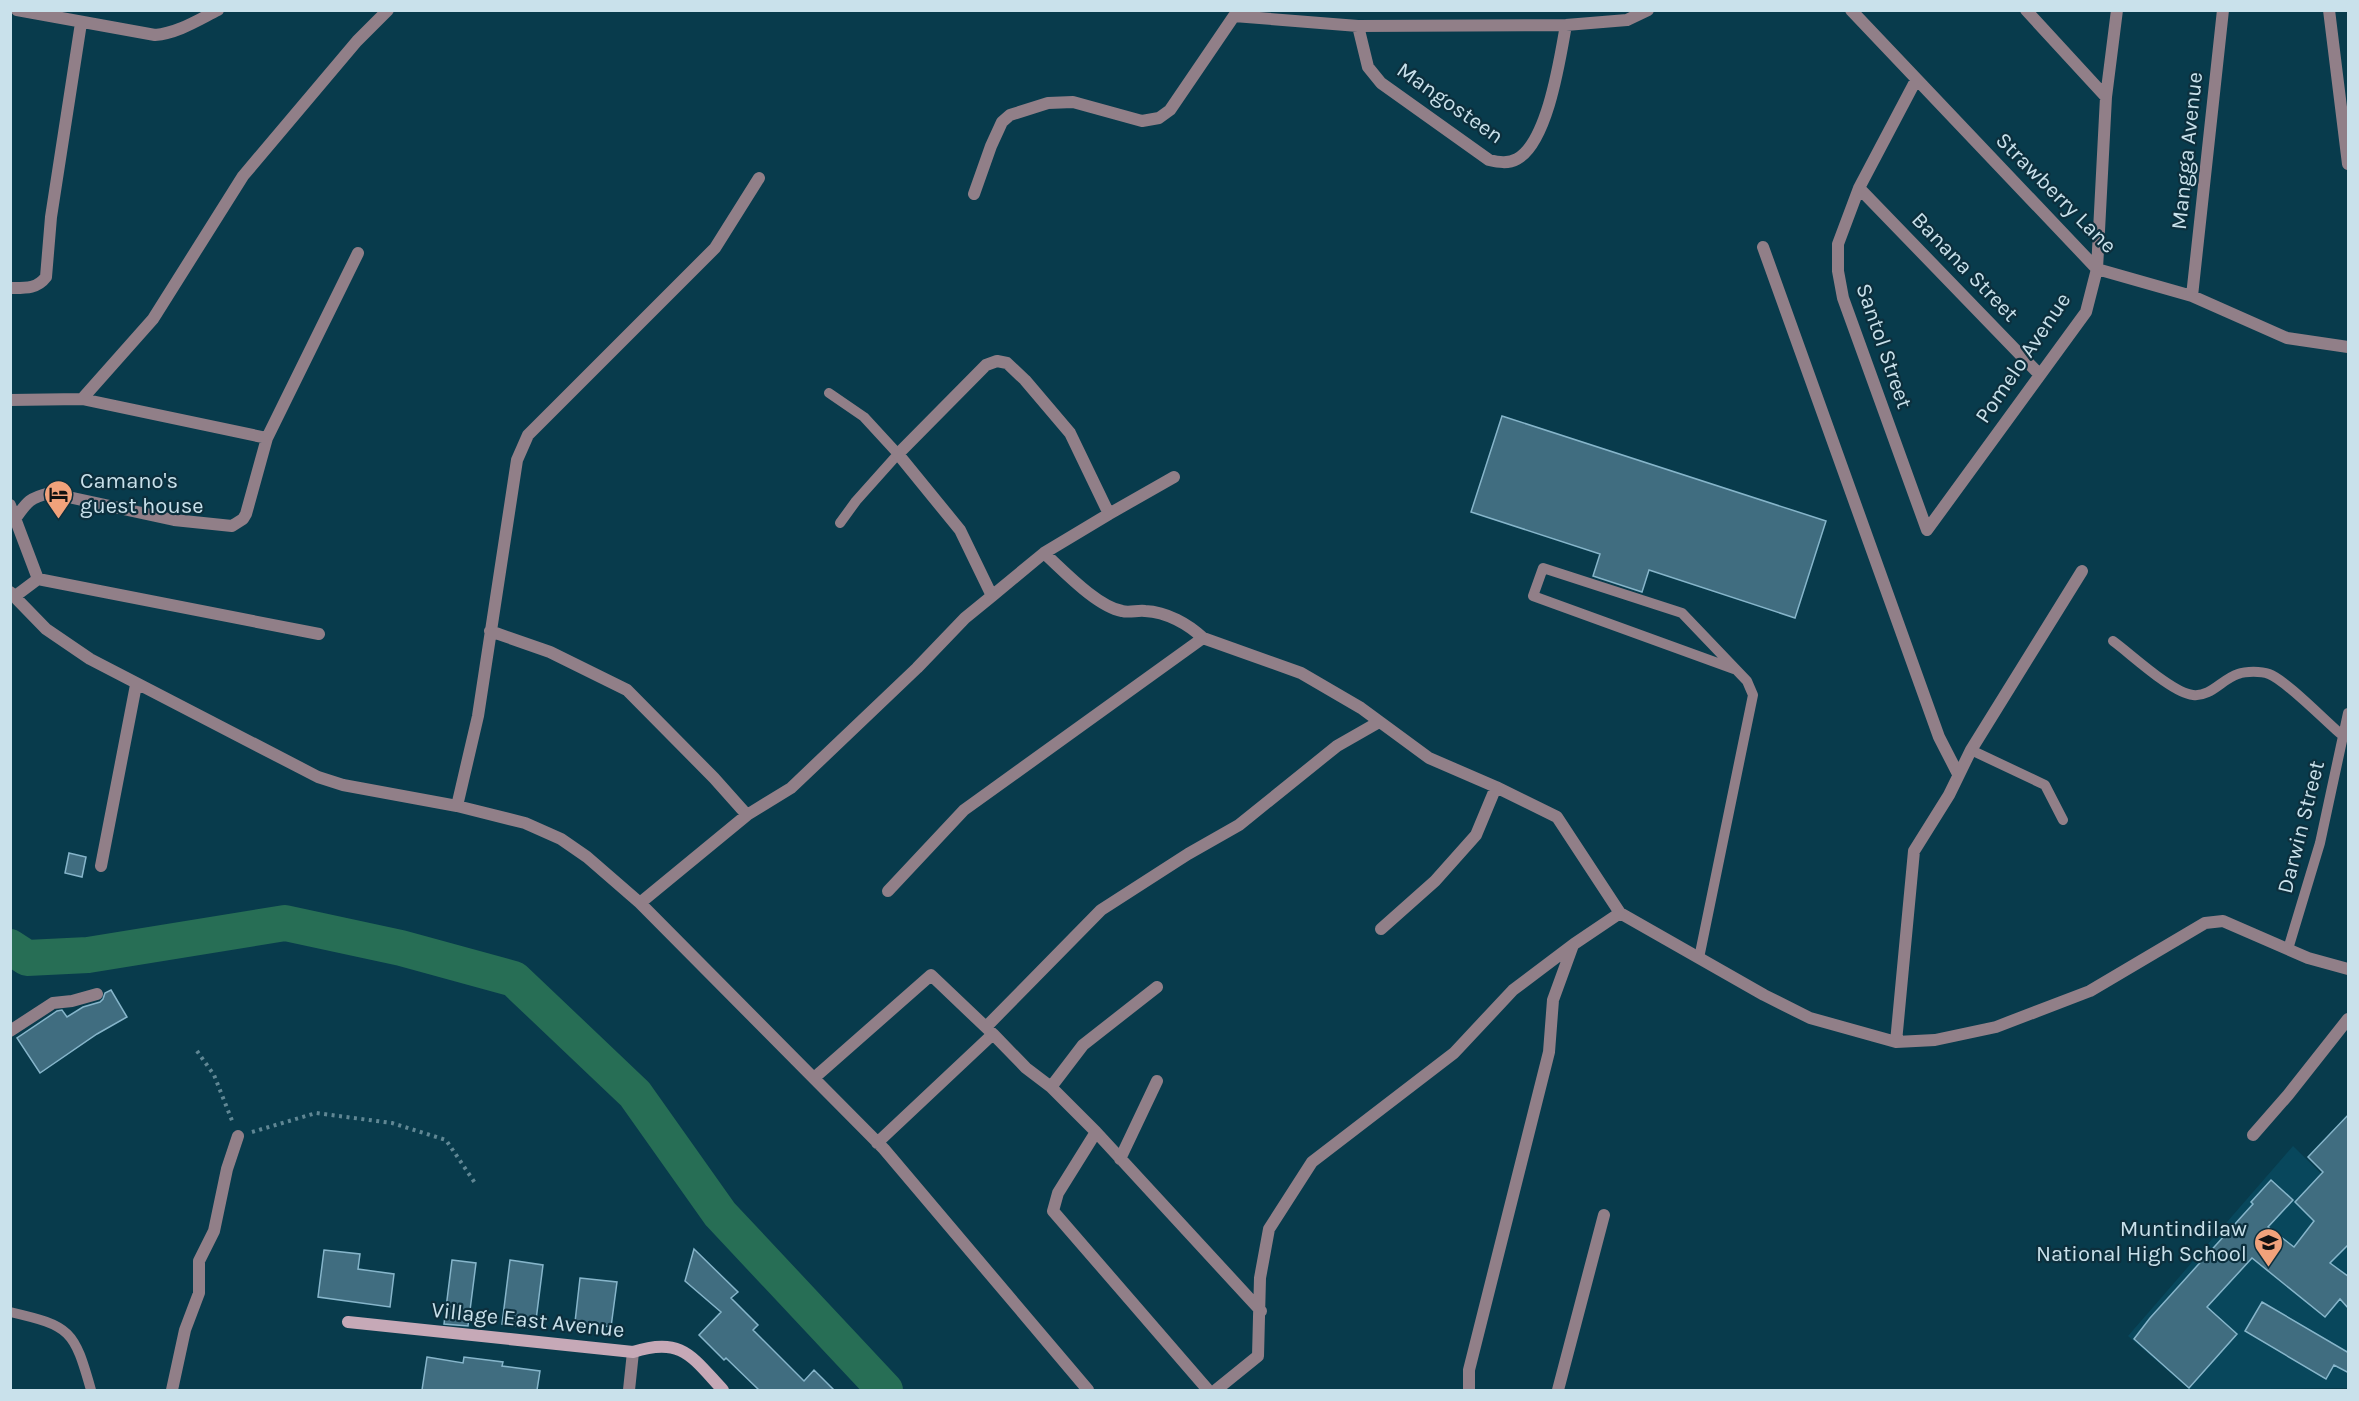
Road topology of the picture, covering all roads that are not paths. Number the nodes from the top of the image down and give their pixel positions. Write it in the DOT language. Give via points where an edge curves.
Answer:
graph roads {
  1 [pos="17,10"];
  2 [pos="218,10"];
  3 [pos="388,10"];
  4 [pos="1648,10"];
  5 [pos="1851,10"];
  6 [pos="2026,10"];
  7 [pos="2117,10"];
  8 [pos="2223,10"];
  9 [pos="2329,10"];
  10 [pos="1233,13"];
  11 [pos="1626,15"];
  12 [pos="81,23"];
  13 [pos="1566,25"];
  14 [pos="1358,26"];
  15 [pos="1916,80"];
  16 [pos="2106,97"];
  17 [pos="2349,164"];
  18 [pos="759,178"];
  19 [pos="1859,188"];
  20 [pos="974,194"];
  21 [pos="1762,247"];
  22 [pos="358,252"];
  23 [pos="2097,269"];
  24 [pos="10,288"];
  25 [pos="2192,296"];
  26 [pos="2349,347"];
  27 [pos="2040,375"];
  28 [pos="829,393"];
  29 [pos="82,399"];
  30 [pos="10,400"];
  31 [pos="267,438"];
  32 [pos="898,454"];
  33 [pos="1174,477"];
  34 [pos="10,505"];
  35 [pos="1109,514"];
  36 [pos="15,519"];
  37 [pos="840,523"];
  38 [pos="1927,530"];
  39 [pos="1044,553"];
  40 [pos="2082,571"];
  41 [pos="38,579"];
  42 [pos="12,595"];
  43 [pos="992,596"];
  44 [pos="490,631"];
  45 [pos="319,634"];
  46 [pos="1203,638"];
  47 [pos="2113,641"];
  48 [pos="1734,669"];
  49 [pos="136,685"];
  50 [pos="2349,713"];
  51 [pos="1379,722"];
  52 [pos="2343,736"];
  53 [pos="1971,750"];
  54 [pos="1958,774"];
  55 [pos="1496,787"];
  56 [pos="457,806"];
  57 [pos="747,815"];
  58 [pos="2063,820"];
  59 [pos="101,866"];
  60 [pos="888,891"];
  61 [pos="640,903"];
  62 [pos="1620,913"];
  63 [pos="1381,928"];
  64 [pos="1574,944"];
  65 [pos="2288,950"];
  66 [pos="1699,958"];
  67 [pos="2349,969"];
  68 [pos="1157,987"];
  69 [pos="98,994"];
  70 [pos="2349,1019"];
  71 [pos="10,1030"];
  72 [pos="990,1030"];
  73 [pos="1896,1042"];
  74 [pos="814,1078"];
  75 [pos="1157,1081"];
  76 [pos="1051,1087"];
  77 [pos="1096,1132"];
  78 [pos="2253,1135"];
  79 [pos="238,1136"];
  80 [pos="878,1143"];
  81 [pos="1120,1159"];
  82 [pos="1604,1215"];
  83 [pos="1260,1311"];
  84 [pos="10,1312"];
  85 [pos="348,1322"];
  86 [pos="633,1352"];
  87 [pos="91,1390"];
  88 [pos="172,1390"];
  89 [pos="629,1390"];
  90 [pos="723,1390"];
  91 [pos="1088,1390"];
  92 [pos="1208,1390"];
  93 [pos="1216,1390"];
  94 [pos="1469,1390"];
  95 [pos="1558,1390"];
  1 -- 12 [label="street"];
  2 -- 12 [label="street" via="161,34"];
  3 -- 29 [label="street" via="243,176 153,319"];
  4 -- 11 [label="street"];
  5 -- 15 [label="street, Strawberry Lane"];
  6 -- 16 [label="street"];
  7 -- 16 [label="street, Pomelo Avenue"];
  8 -- 25 [label="street, Mangga Avenue"];
  9 -- 17 [label="street"];
  10 -- 14 [label="street"];
  10 -- 20 [label="street" via="1170,110 1159,118 1142,121 1073,102 1048,103 1010,115 1002,122 991,146"];
  11 -- 13 [label="street"];
  12 -- 24 [label="street" via="51,217 46,277 40,285"];
  13 -- 14 [label="street"];
  13 -- 14 [label="street, Mangosteen" via="1541,129 1531,147 1516,159 1500,163 1489,160 1381,83 1368,68"];
  15 -- 19 [label="street, Santol Street"];
  15 -- 23 [label="street, Strawberry Lane"];
  16 -- 23 [label="street, Pomelo Avenue"];
  18 -- 44 [label="street" via="715,248 528,435 517,460"];
  19 -- 27 [label="street, Banana Street"];
  19 -- 38 [label="street, Santol Street" via="1838,244 1843,298"];
  21 -- 54 [label="street" via="1940,737"];
  22 -- 31 [label="street"];
  23 -- 25 [label="street, Strawberry Lane"];
  23 -- 27 [label="street, Pomelo Avenue" via="2086,312"];
  25 -- 26 [label="street, Strawberry Lane" via="2287,338"];
  27 -- 38 [label="street, Pomelo Avenue"];
  28 -- 32 [label="lane" via="864,417"];
  29 -- 30 [label="street"];
  29 -- 31 [label="street"];
  31 -- 36 [label="street" via="246,514 232,526 174,520 50,493 32,497"];
  32 -- 35 [label="street" via="986,365 1003,361 1025,380 1070,433"];
  32 -- 37 [label="lane"];
  32 -- 43 [label="street" via="960,530"];
  33 -- 35 [label="street"];
  34 -- 36 [label="street"];
  35 -- 39 [label="street"];
  36 -- 41 [label="street"];
  39 -- 43 [label="street"];
  39 -- 46 [label="street" via="1102,602 1122,611 1170,616"];
  40 -- 53 [label="street"];
  41 -- 42 [label="street"];
  41 -- 45 [label="street"];
  42 -- 49 [label="street" via="46,629"];
  43 -- 57 [label="street" via="791,788"];
  44 -- 56 [label="street" via="478,716"];
  44 -- 57 [label="street" via="550,652 627,690"];
  46 -- 51 [label="street" via="1300,673"];
  46 -- 60 [label="street" via="964,810"];
  47 -- 52 [label="lane" via="2177,690 2193,695 2207,693 2237,674 2270,674"];
  48 -- 48 [label="lane" via="1533,596 1543,568 1682,613"];
  48 -- 66 [label="lane" via="1747,681 1753,695"];
  49 -- 56 [label="street" via="318,777"];
  49 -- 59 [label="street"];
  50 -- 52 [label="lane, Darwin Street"];
  51 -- 55 [label="street" via="1430,758"];
  51 -- 72 [label="street" via="1337,746 1239,825 1101,910"];
  52 -- 65 [label="lane, Darwin Street" via="2320,843"];
  53 -- 54 [label="street"];
  53 -- 58 [label="lane" via="2044,785"];
  54 -- 73 [label="street" via="1914,851"];
  55 -- 62 [label="street" via="1557,817"];
  55 -- 63 [label="street" via="1476,835 1435,881"];
  56 -- 61 [label="street" via="525,823 561,838"];
  57 -- 61 [label="street"];
  61 -- 74 [label="street"];
  62 -- 64 [label="street"];
  62 -- 66 [label="street"];
  64 -- 83 [label="street" via="1513,990 1454,1053 1312,1162 1269,1229 1260,1278"];
  64 -- 94 [label="street" via="1553,1000 1549,1052 1468,1370"];
  65 -- 67 [label="street"];
  65 -- 73 [label="street" via="2223,921 2205,923 2080,995 1996,1027 1935,1041"];
  66 -- 73 [label="street" via="1810,1018"];
  68 -- 76 [label="street" via="1083,1045"];
  69 -- 71 [label="street" via="53,1003"];
  70 -- 78 [label="street"];
  72 -- 74 [label="street" via="931,975"];
  72 -- 76 [label="street" via="1026,1068"];
  72 -- 80 [label="street"];
  74 -- 80 [label="street"];
  75 -- 81 [label="street"];
  76 -- 77 [label="street"];
  77 -- 81 [label="street"];
  77 -- 92 [label="street" via="1054,1200 1053,1211"];
  79 -- 88 [label="street" via="214,1231 200,1261 200,1293 185,1330"];
  80 -- 91 [label="street"];
  81 -- 83 [label="street"];
  82 -- 95 [label="street"];
  83 -- 93 [label="street" via="1258,1356"];
  84 -- 87 [label="lane" via="50,1321 72,1338"];
  85 -- 86 [label="street, Village East Avenue"];
  86 -- 89 [label="street"];
  86 -- 90 [label="street, Village East Avenue" via="652,1346 675,1347 689,1354"];
}
